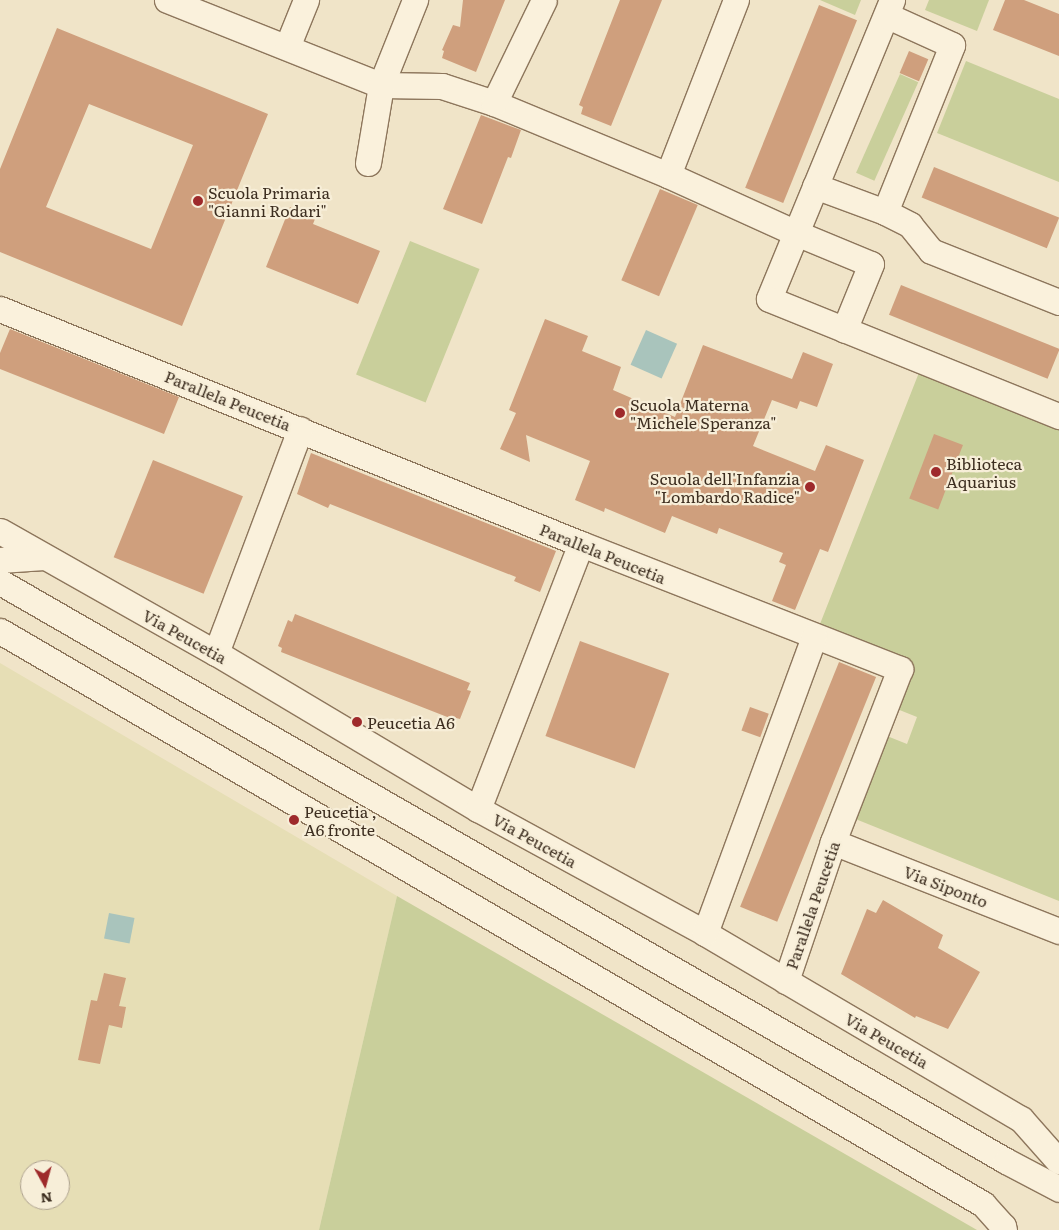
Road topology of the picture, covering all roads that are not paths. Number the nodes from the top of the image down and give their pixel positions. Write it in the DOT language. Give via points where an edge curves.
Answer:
graph roads {
  1 [pos="167,0"];
  2 [pos="306,0"];
  3 [pos="415,0"];
  4 [pos="544,0"];
  5 [pos="736,0"];
  6 [pos="889,8"];
  7 [pos="287,47"];
  8 [pos="380,84"];
  9 [pos="494,103"];
  10 [pos="368,163"];
  11 [pos="668,175"];
  12 [pos="815,186"];
  13 [pos="885,212"];
  14 [pos="796,233"];
  15 [pos="1059,302"];
  16 [pos="0,309"];
  17 [pos="844,330"];
  18 [pos="1059,416"];
  19 [pos="300,429"];
  20 [pos="0,531"];
  21 [pos="580,544"];
  22 [pos="44,557"];
  23 [pos="0,560"];
  24 [pos="0,582"];
  25 [pos="0,631"];
  26 [pos="814,636"];
  27 [pos="216,653"];
  28 [pos="478,809"];
  29 [pos="833,842"];
  30 [pos="1059,931"];
  31 [pos="705,934"];
  32 [pos="786,981"];
  33 [pos="1059,1162"];
  34 [pos="1059,1189"];
  35 [pos="1004,1230"];
  1 -- 7 [label="street"];
  2 -- 7 [label="street"];
  3 -- 8 [label="street"];
  4 -- 9 [label="street"];
  5 -- 11 [label="street"];
  6 -- 12 [label="street"];
  6 -- 13 [label="street" via="952,45"];
  7 -- 8 [label="street"];
  8 -- 9 [label="street" via="442,86"];
  8 -- 10 [label="street"];
  9 -- 11 [label="street"];
  11 -- 14 [label="street"];
  12 -- 13 [label="street"];
  12 -- 14 [label="street"];
  13 -- 15 [label="street" via="910,225 931,251"];
  14 -- 17 [label="street" via="769,299"];
  14 -- 17 [label="street" via="871,264"];
  16 -- 19 [label="street, Parallela Peucetia"];
  17 -- 18 [label="street"];
  19 -- 21 [label="street, Parallela Peucetia"];
  19 -- 27 [label="street"];
  20 -- 22 [label="street, Via Peucetia"];
  21 -- 26 [label="street, Parallela Peucetia"];
  21 -- 28 [label="street"];
  22 -- 23 [label="street"];
  22 -- 27 [label="street, Via Peucetia"];
  24 -- 34 [label="street" via="989,1152"];
  25 -- 35 [label="street" via="983,1204"];
  26 -- 29 [label="street, Parallela Peucetia" via="900,669"];
  26 -- 31 [label="street"];
  27 -- 28 [label="street, Via Peucetia"];
  28 -- 31 [label="street, Via Peucetia"];
  29 -- 30 [label="street, Via Siponto"];
  29 -- 32 [label="street, Parallela Peucetia"];
  31 -- 32 [label="street, Via Peucetia"];
  32 -- 33 [label="street, Via Peucetia" via="1021,1119"];
}
